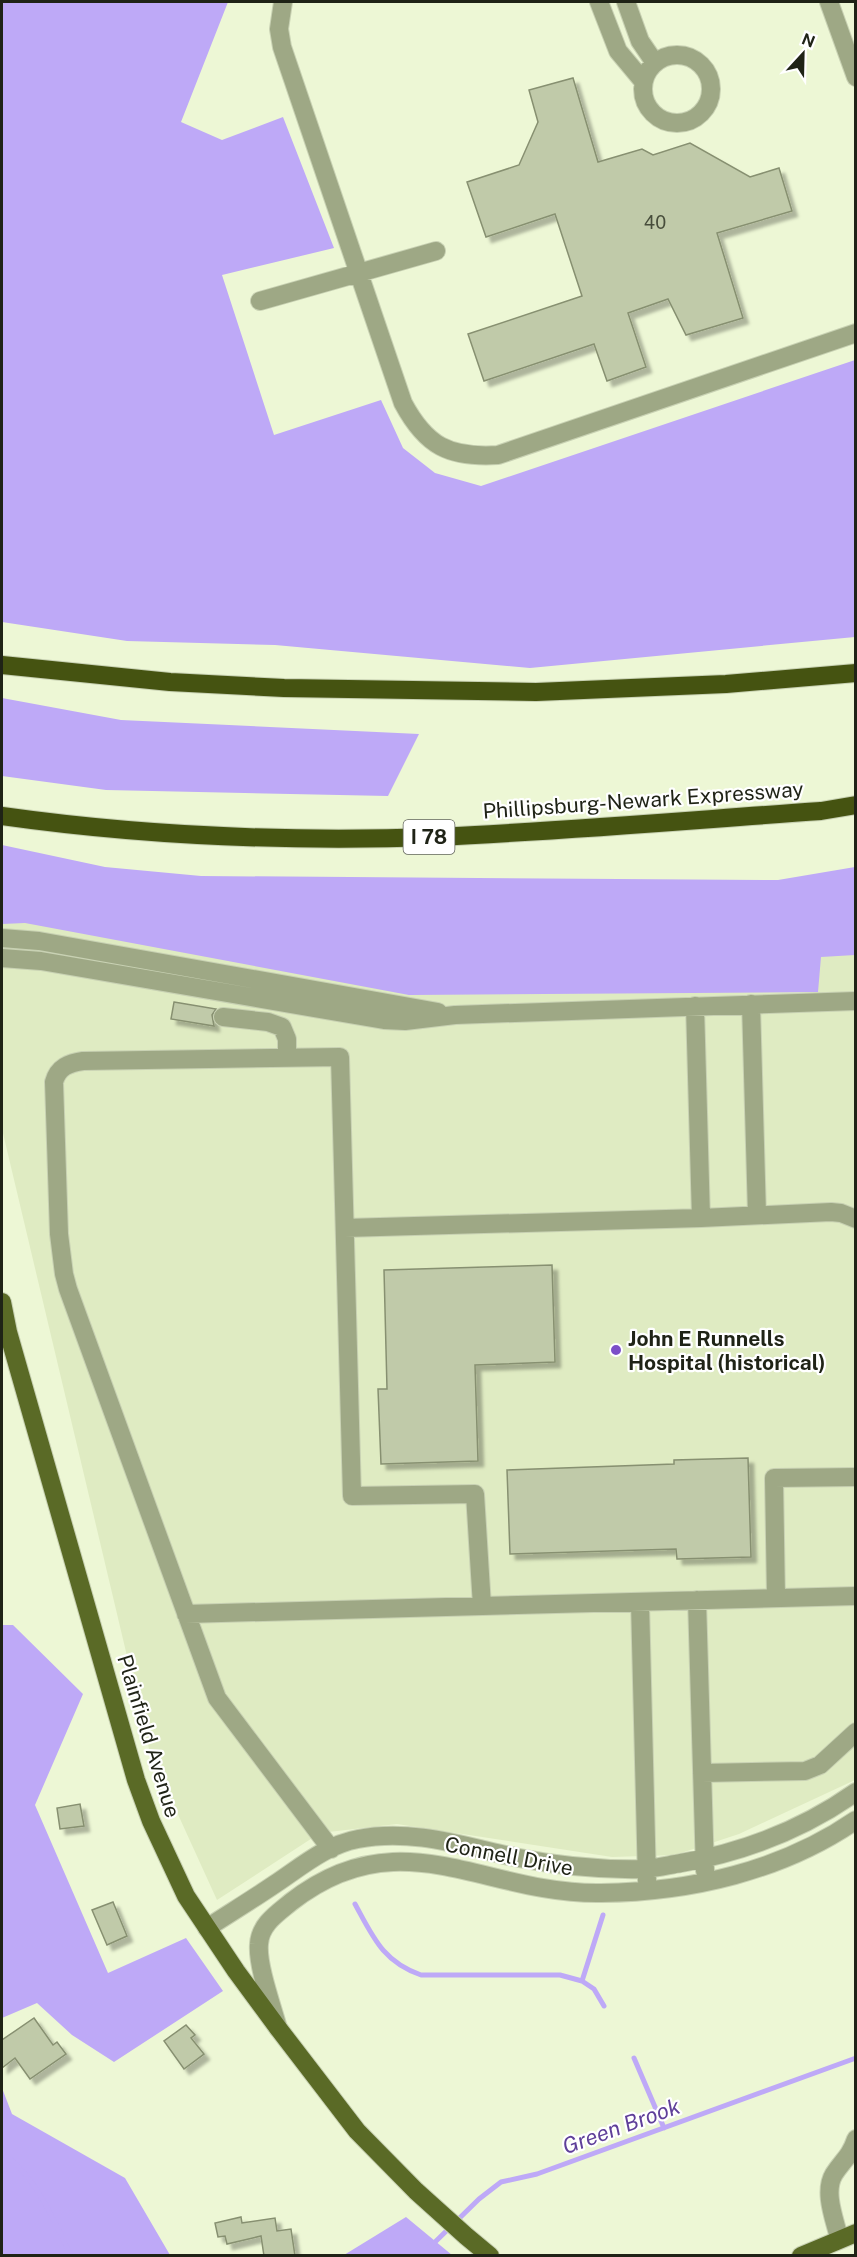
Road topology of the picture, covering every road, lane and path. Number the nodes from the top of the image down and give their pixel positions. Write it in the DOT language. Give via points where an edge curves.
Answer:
graph roads {
  1 [pos="283,2"];
  2 [pos="599,2"];
  3 [pos="626,2"];
  4 [pos="829,2"];
  5 [pos="655,63"];
  6 [pos="855,77"];
  7 [pos="643,81"];
  8 [pos="436,251"];
  9 [pos="359,273"];
  10 [pos="260,302"];
  11 [pos="855,333"];
  12 [pos="2,665"];
  13 [pos="855,673"];
  14 [pos="855,805"];
  15 [pos="2,816"];
  16 [pos="2,938"];
  17 [pos="2,958"];
  18 [pos="855,1001"];
  19 [pos="751,1004"];
  20 [pos="695,1006"];
  21 [pos="455,1015"];
  22 [pos="223,1017"];
  23 [pos="287,1058"];
  24 [pos="757,1215"];
  25 [pos="701,1218"];
  26 [pos="855,1219"];
  27 [pos="345,1228"];
  28 [pos="2,1302"];
  29 [pos="855,1477"];
  30 [pos="855,1596"];
  31 [pos="776,1598"];
  32 [pos="697,1600"];
  33 [pos="640,1602"];
  34 [pos="482,1606"];
  35 [pos="186,1614"];
  36 [pos="855,1732"];
  37 [pos="702,1773"];
  38 [pos="855,1792"];
  39 [pos="855,1820"];
  40 [pos="331,1849"];
  41 [pos="704,1859"];
  42 [pos="647,1869"];
  43 [pos="705,1882"];
  44 [pos="648,1892"];
  45 [pos="207,1928"];
  46 [pos="278,2028"];
  47 [pos="855,2139"];
  48 [pos="847,2235"];
  49 [pos="490,2256"];
  50 [pos="801,2256"];
  1 -- 9 [label="street" via="279,28 282,46"];
  2 -- 7 [label="street" via="618,51"];
  3 -- 5 [label="street" via="640,41"];
  4 -- 6 [label="street"];
  5 -- 7 [label="street"];
  5 -- 7 [label="street" via="664,57 686,56 704,68 711,89 703,110 684,122 661,119 645,103"];
  8 -- 9 [label="street"];
  9 -- 10 [label="street"];
  9 -- 11 [label="street" via="414,425 431,441 453,452 477,456 498,455"];
  12 -- 13 [label="highway" via="170,682 284,688 536,692 726,684"];
  14 -- 15 [label="highway, Phillipsburg-Newark Expressway / I 78" via="821,811 509,833 344,838 213,835"];
  16 -- 21 [label="street" via="51,943"];
  17 -- 21 [label="street" via="41,961 384,1020"];
  18 -- 19 [label="street"];
  19 -- 20 [label="street"];
  19 -- 24 [label="street"];
  20 -- 21 [label="street"];
  20 -- 25 [label="street"];
  22 -- 23 [label="street" via="282,1027 287,1039"];
  23 -- 27 [label="street" via="340,1058"];
  23 -- 35 [label="street" via="84,1061 63,1067 54,1082 64,1274"];
  24 -- 25 [label="street"];
  24 -- 26 [label="street" via="831,1212"];
  25 -- 27 [label="street"];
  27 -- 34 [label="street" via="352,1496 475,1494"];
  28 -- 45 [label="main road, Plainfield Avenue" via="135,1780 186,1896"];
  29 -- 31 [label="street" via="774,1478"];
  30 -- 31 [label="street"];
  31 -- 32 [label="street"];
  32 -- 33 [label="street"];
  32 -- 37 [label="street"];
  33 -- 34 [label="street"];
  33 -- 42 [label="street"];
  34 -- 35 [label="street"];
  35 -- 40 [label="street" via="217,1698"];
  36 -- 37 [label="street" via="820,1765 805,1771"];
  37 -- 41 [label="street"];
  38 -- 41 [label="street, Connell Drive" via="798,1828 750,1847"];
  39 -- 43 [label="street, Connell Drive" via="805,1850 765,1866"];
  40 -- 42 [label="street, Connell Drive" via="356,1839 417,1836 559,1864"];
  40 -- 45 [label="street, Connell Drive" via="304,1862"];
  41 -- 42 [label="street, Connell Drive"];
  41 -- 43 [label="street"];
  42 -- 44 [label="street"];
  43 -- 44 [label="street, Connell Drive"];
  44 -- 46 [label="street, Connell Drive" via="562,1891 418,1862 360,1865 297,1898 262,1929 261,1960"];
  45 -- 46 [label="main road, Plainfield Avenue"];
  46 -- 49 [label="main road, Plainfield Avenue" via="357,2131"];
  47 -- 48 [label="street" via="852,2152 832,2176 829,2198"];
  48 -- 50 [label="main road"];
}
